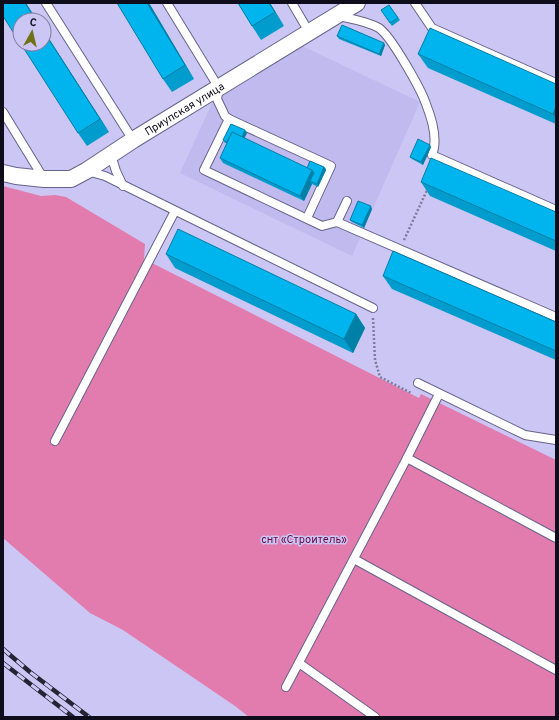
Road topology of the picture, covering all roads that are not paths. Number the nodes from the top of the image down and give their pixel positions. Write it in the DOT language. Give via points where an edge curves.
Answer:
graph roads {
  1 [pos="46,3"];
  2 [pos="167,3"];
  3 [pos="292,3"];
  4 [pos="357,3"];
  5 [pos="415,3"];
  6 [pos="337,16"];
  7 [pos="309,32"];
  8 [pos="556,83"];
  9 [pos="219,88"];
  10 [pos="3,112"];
  11 [pos="229,119"];
  12 [pos="133,140"];
  13 [pos="111,155"];
  14 [pos="86,171"];
  15 [pos="3,173"];
  16 [pos="44,179"];
  17 [pos="123,186"];
  18 [pos="347,201"];
  19 [pos="555,207"];
  20 [pos="175,211"];
  21 [pos="307,218"];
  22 [pos="338,222"];
  23 [pos="373,308"];
  24 [pos="556,317"];
  25 [pos="418,383"];
  26 [pos="439,394"];
  27 [pos="556,440"];
  28 [pos="54,441"];
  29 [pos="407,458"];
  30 [pos="556,538"];
  31 [pos="354,559"];
  32 [pos="299,663"];
  33 [pos="556,670"];
  34 [pos="286,687"];
  35 [pos="375,717"];
  1 -- 12 [label="lane"];
  2 -- 9 [label="lane"];
  3 -- 7 [label="lane"];
  4 -- 6 [label="street, Приупская улица"];
  5 -- 8 [label="lane" via="432,28"];
  6 -- 7 [label="street, Приупская улица"];
  6 -- 19 [label="lane" via="380,29 397,49 426,103 435,148 432,155"];
  7 -- 9 [label="street, Приупская улица"];
  9 -- 11 [label="lane" via="217,99"];
  9 -- 12 [label="street, Приупская улица"];
  10 -- 16 [label="lane"];
  11 -- 21 [label="lane" via="331,166"];
  11 -- 21 [label="lane" via="204,170"];
  12 -- 13 [label="street, Приупская улица"];
  13 -- 14 [label="street, Приупская улица"];
  13 -- 17 [label="lane"];
  14 -- 16 [label="street, Приупская улица" via="71,179"];
  14 -- 17 [label="lane" via="105,176"];
  15 -- 16 [label="street, Приупская улица"];
  17 -- 20 [label="lane"];
  18 -- 22 [label="lane"];
  20 -- 23 [label="lane"];
  20 -- 28 [label="lane"];
  21 -- 22 [label="lane" via="322,226"];
  22 -- 24 [label="lane"];
  25 -- 26 [label="lane"];
  26 -- 27 [label="lane" via="525,435"];
  26 -- 29 [label="lane"];
  29 -- 30 [label="lane"];
  29 -- 31 [label="lane"];
  31 -- 32 [label="lane"];
  31 -- 33 [label="lane"];
  32 -- 34 [label="lane"];
  32 -- 35 [label="lane"];
}
